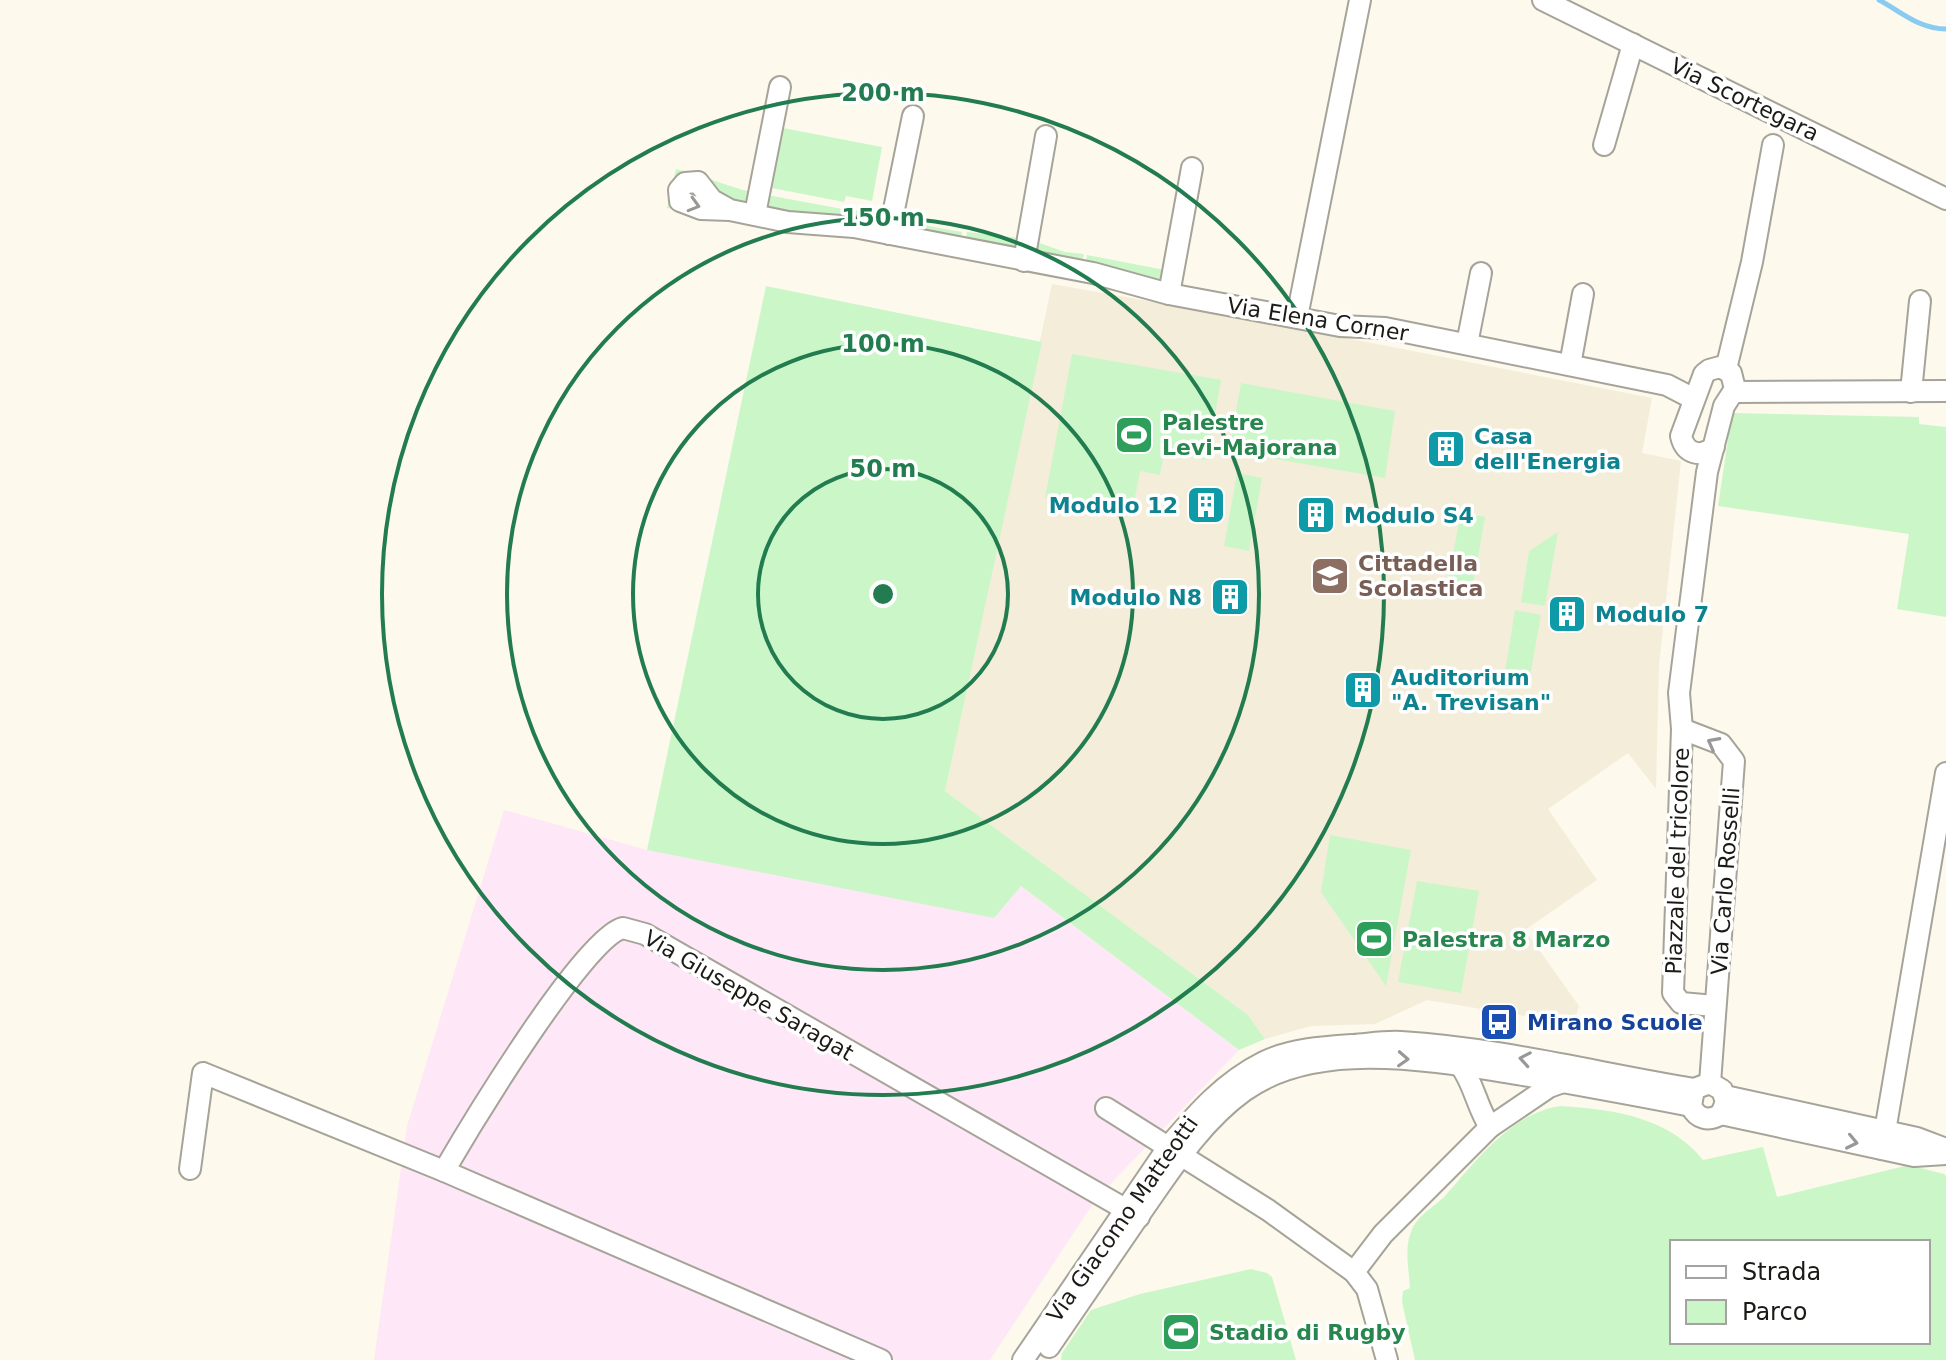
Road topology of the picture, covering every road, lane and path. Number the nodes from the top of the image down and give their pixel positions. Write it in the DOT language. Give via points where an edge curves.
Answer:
graph roads {
  1 [pos="1360,0"];
  2 [pos="1543,0"];
  3 [pos="1633,44"];
  4 [pos="780,87"];
  5 [pos="913,116"];
  6 [pos="1046,136"];
  7 [pos="1604,145"];
  8 [pos="1773,145"];
  9 [pos="1192,168"];
  10 [pos="1946,199"];
  11 [pos="730,210"];
  12 [pos="755,214"];
  13 [pos="889,234"];
  14 [pos="1024,261"];
  15 [pos="1481,273"];
  16 [pos="1169,294"];
  17 [pos="1583,294"];
  18 [pos="1920,301"];
  19 [pos="1297,317"];
  20 [pos="1467,344"];
  21 [pos="1570,365"];
  22 [pos="1726,369"];
  23 [pos="1698,389"];
  24 [pos="1946,391"];
  25 [pos="1734,392"];
  26 [pos="1911,392"];
  27 [pos="1714,447"];
  28 [pos="1692,452"];
  29 [pos="1707,472"];
  30 [pos="1682,729"];
  31 [pos="1946,773"];
  32 [pos="1715,1006"];
  33 [pos="1460,1065"];
  34 [pos="1563,1082"];
  35 [pos="1708,1098"];
  36 [pos="1106,1108"];
  37 [pos="1490,1127"];
  38 [pos="1884,1140"];
  39 [pos="1176,1150"];
  40 [pos="1946,1152"];
  41 [pos="190,1169"];
  42 [pos="444,1171"];
  43 [pos="1132,1213"];
  44 [pos="1354,1272"];
  45 [pos="881,1360"];
  46 [pos="1023,1360"];
  47 [pos="1040,1360"];
  48 [pos="1387,1360"];
  1 -- 19 [label="street"];
  2 -- 3 [label="street, Via Scortegara"];
  3 -- 7 [label="street"];
  3 -- 10 [label="street, Via Scortegara"];
  4 -- 12 [label="street"];
  5 -- 13 [label="street"];
  6 -- 14 [label="street"];
  8 -- 22 [label="street"];
  9 -- 16 [label="street"];
  11 -- 12 [label="street, Via Elena Corner"];
  12 -- 13 [label="street, Via Elena Corner"];
  13 -- 14 [label="street, Via Elena Corner"];
  14 -- 16 [label="street, Via Elena Corner"];
  15 -- 20 [label="street"];
  16 -- 19 [label="street, Via Elena Corner"];
  17 -- 21 [label="street"];
  18 -- 26 [label="street"];
  19 -- 20 [label="street, Via Elena Corner"];
  20 -- 21 [label="street, Via Elena Corner"];
  21 -- 23 [label="street, Via Elena Corner"];
  22 -- 23 [label="street" via="1704,374"];
  22 -- 25 [label="street" via="1734,378"];
  23 -- 28 [label="street" via="1681,436"];
  24 -- 26 [label="street"];
  25 -- 26 [label="street"];
  25 -- 27 [label="street" via="1724,406"];
  27 -- 28 [label="street"];
  27 -- 29 [label="street"];
  28 -- 29 [label="street"];
  29 -- 30 [label="street" via="1679,693"];
  32 -- 30 [label="street, Via Carlo Rosselli, one-way" via="1734,761 1721,744"];
  30 -- 32 [label="street, Piazzale del tricolore" via="1673,993 1681,1003"];
  31 -- 38 [label="street"];
  32 -- 35 [label="street, Via Carlo Rosselli"];
  33 -- 34 [label="street, Via Giacomo Matteotti"];
  33 -- 37 [label="street"];
  39 -- 33 [label="street, Via Giacomo Matteotti, one-way" via="1246,1089 1292,1068 1374,1058"];
  34 -- 35 [label="street, Via Giacomo Matteotti"];
  34 -- 37 [label="street"];
  35 -- 38 [label="street, Via Giacomo Matteotti"];
  35 -- 39 [label="street, Via Giacomo Matteotti, one-way" via="1468,1049 1397,1042 1331,1046 1278,1056 1246,1072 1220,1090"];
  36 -- 39 [label="street"];
  37 -- 44 [label="street" via="1383,1234"];
  38 -- 40 [label="street, Via Giacomo Matteotti" via="1917,1138"];
  39 -- 43 [label="street, Via Giacomo Matteotti"];
  39 -- 44 [label="street"];
  41 -- 42 [label="street" via="203,1073"];
  42 -- 43 [label="street, Via Giuseppe Saragat" via="480,1109 566,986 604,938 623,928 645,934"];
  42 -- 45 [label="street"];
  43 -- 46 [label="street, Via Giacomo Matteotti"];
  43 -- 47 [label="street, Via Giacomo Matteotti"];
  44 -- 48 [label="street" via="1367,1289"];
}
